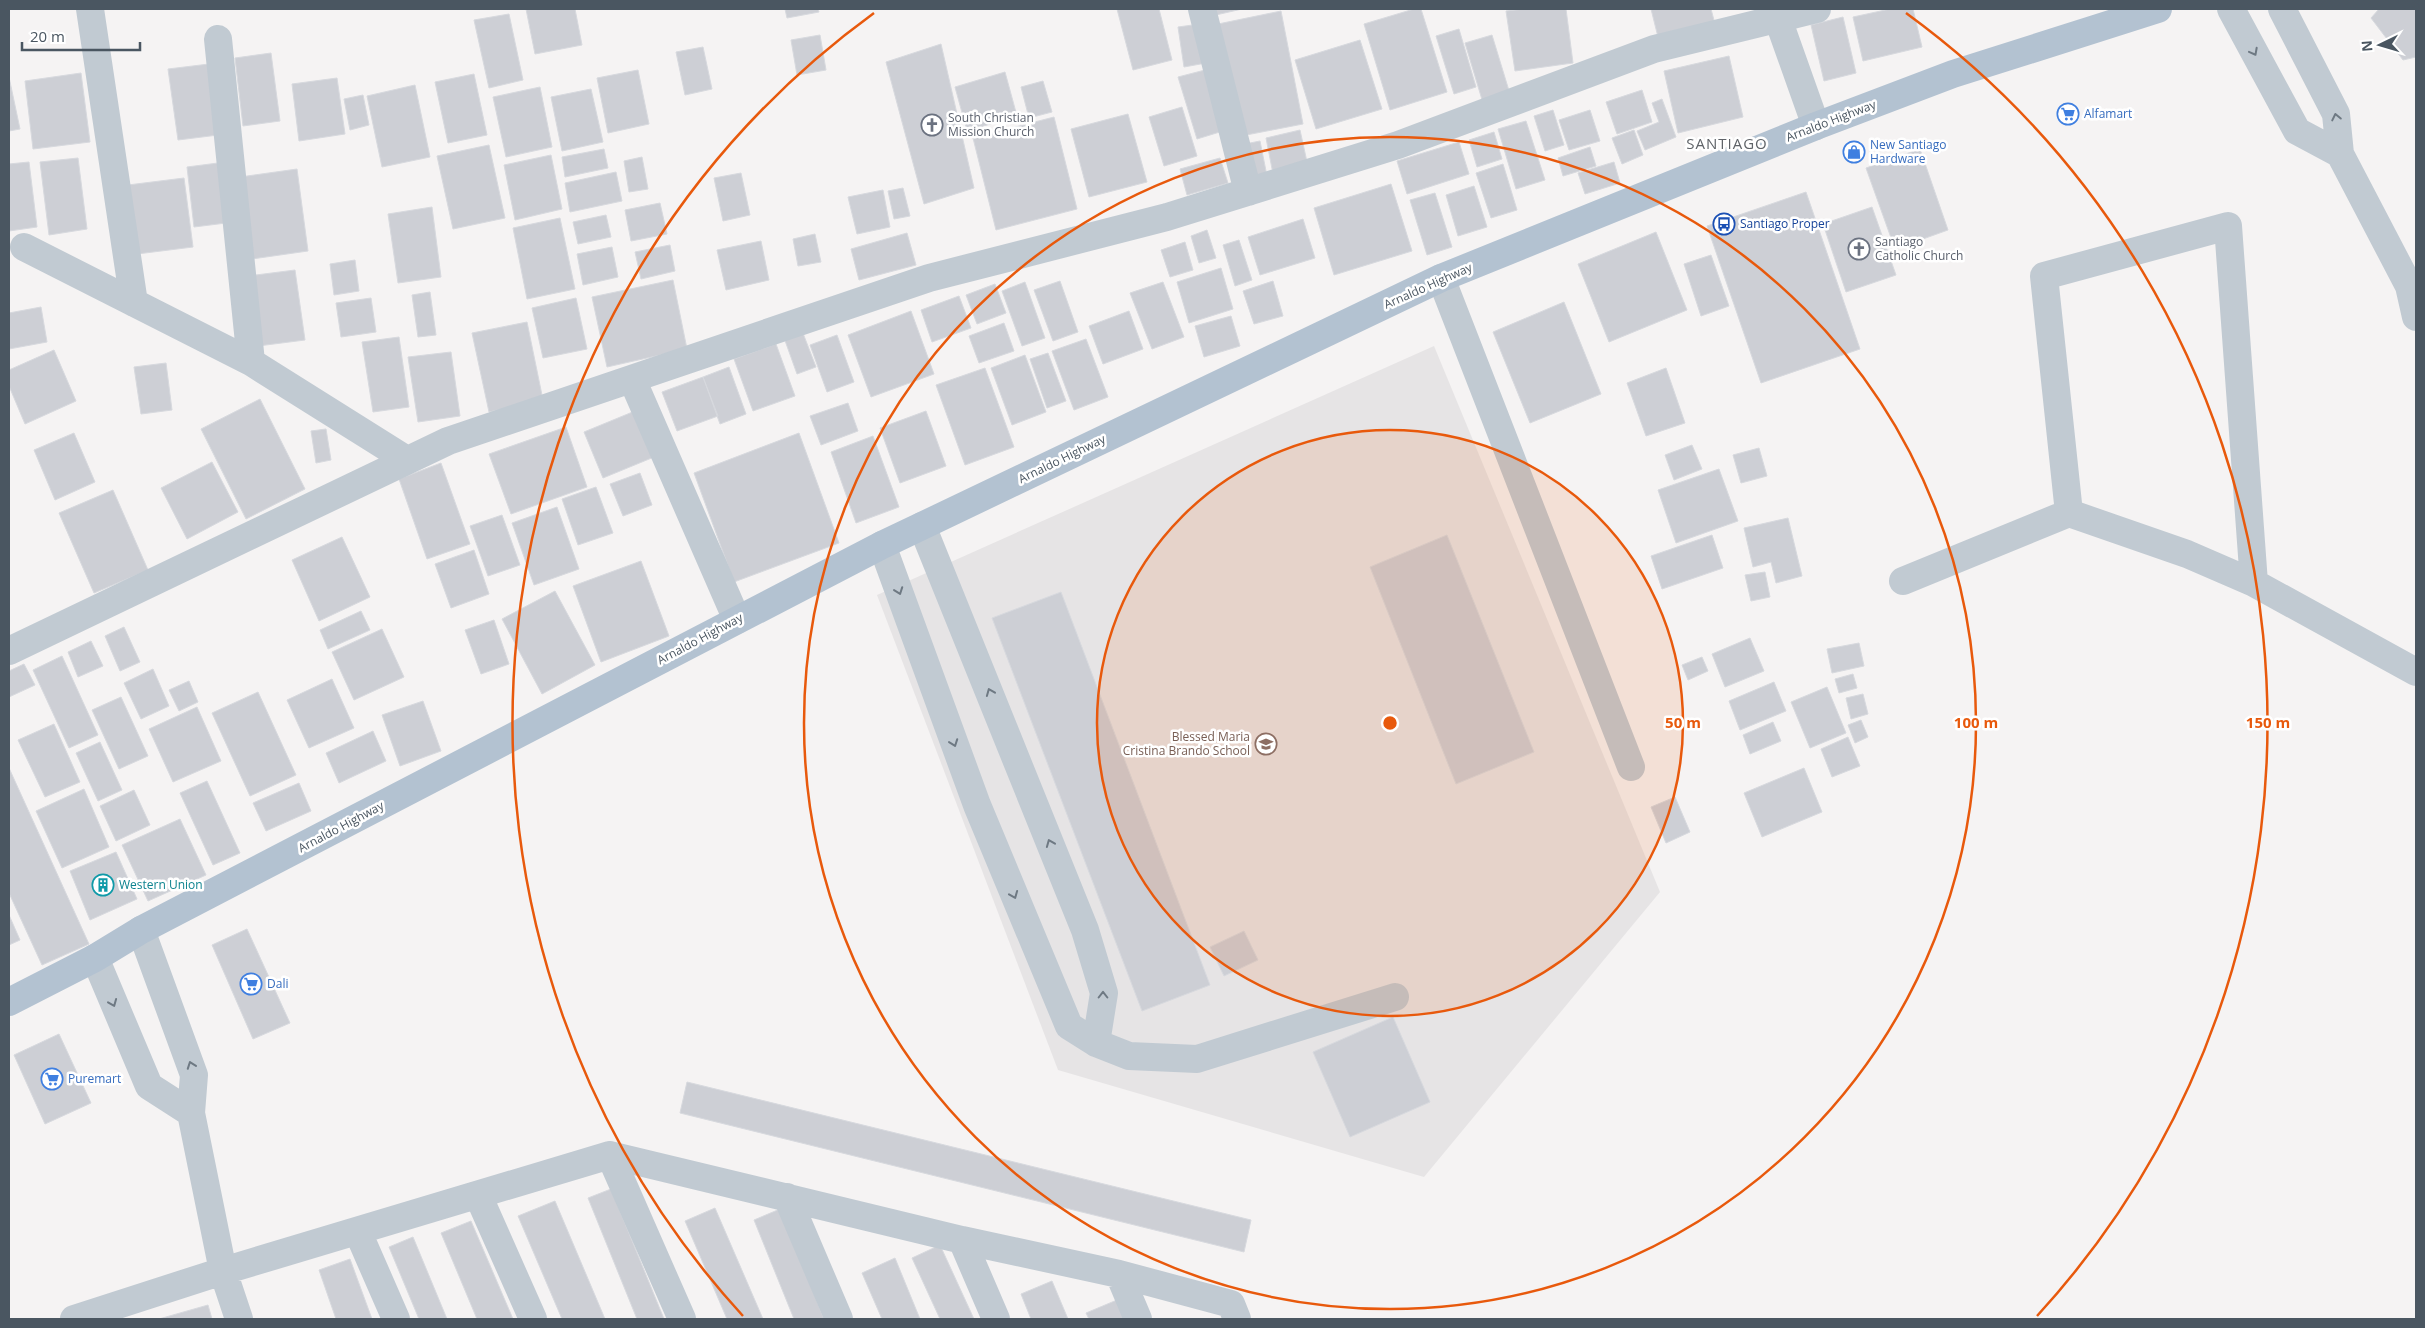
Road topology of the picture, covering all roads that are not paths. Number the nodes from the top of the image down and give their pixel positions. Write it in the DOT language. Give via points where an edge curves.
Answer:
graph roads {
  1 [pos="90,9"];
  2 [pos="1202,9"];
  3 [pos="1817,9"];
  4 [pos="2158,9"];
  5 [pos="2231,9"];
  6 [pos="2282,9"];
  7 [pos="1776,12"];
  8 [pos="218,39"];
  9 [pos="1816,126"];
  10 [pos="2340,154"];
  11 [pos="1248,192"];
  12 [pos="24,247"];
  13 [pos="1441,278"];
  14 [pos="134,303"];
  15 [pos="2416,317"];
  16 [pos="251,362"];
  17 [pos="632,379"];
  18 [pos="407,460"];
  19 [pos="2069,513"];
  20 [pos="922,526"];
  21 [pos="882,545"];
  22 [pos="1903,581"];
  23 [pos="2254,583"];
  24 [pos="737,620"];
  25 [pos="9,651"];
  26 [pos="2416,672"];
  27 [pos="1631,767"];
  28 [pos="142,930"];
  29 [pos="95,958"];
  30 [pos="1395,997"];
  31 [pos="9,1002"];
  32 [pos="1096,1044"];
  33 [pos="191,1113"];
  34 [pos="610,1155"];
  35 [pos="478,1195"];
  36 [pos="787,1197"];
  37 [pos="358,1232"];
  38 [pos="962,1240"];
  39 [pos="223,1272"];
  40 [pos="1119,1274"];
  41 [pos="74,1319"];
  42 [pos="239,1319"];
  43 [pos="396,1319"];
  44 [pos="533,1319"];
  45 [pos="682,1319"];
  46 [pos="840,1319"];
  47 [pos="996,1319"];
  48 [pos="1138,1319"];
  49 [pos="1237,1319"];
  1 -- 14 [label="street"];
  2 -- 11 [label="street"];
  3 -- 7 [label="street"];
  4 -- 9 [label="main road, Arnaldo Highway" via="1954,74"];
  5 -- 10 [label="street, one-way" via="2297,130"];
  10 -- 6 [label="street, one-way" via="2336,114"];
  7 -- 9 [label="street"];
  7 -- 11 [label="street" via="1654,49 1470,120"];
  8 -- 16 [label="street"];
  9 -- 13 [label="main road, Arnaldo Highway"];
  10 -- 15 [label="street" via="2408,286"];
  11 -- 17 [label="street" via="1167,217 929,278"];
  12 -- 14 [label="street"];
  13 -- 20 [label="main road, Arnaldo Highway"];
  13 -- 27 [label="street"];
  14 -- 16 [label="street"];
  16 -- 18 [label="street"];
  17 -- 18 [label="street" via="448,441"];
  17 -- 24 [label="street"];
  18 -- 25 [label="street"];
  19 -- 22 [label="street"];
  19 -- 23 [label="street" via="2187,554"];
  19 -- 23 [label="street" via="2044,276 2228,226"];
  20 -- 21 [label="main road, Arnaldo Highway"];
  32 -- 20 [label="street, one-way" via="1104,993 1085,930"];
  21 -- 24 [label="main road, Arnaldo Highway"];
  21 -- 32 [label="street, one-way" via="977,805 1069,1026"];
  23 -- 26 [label="street"];
  24 -- 28 [label="main road, Arnaldo Highway"];
  28 -- 29 [label="main road, Arnaldo Highway"];
  33 -- 28 [label="street, one-way" via="194,1076"];
  29 -- 31 [label="main road, Arnaldo Highway"];
  29 -- 33 [label="street, one-way" via="149,1086"];
  30 -- 32 [label="street" via="1197,1059 1130,1056"];
  33 -- 39 [label="street"];
  34 -- 35 [label="street"];
  34 -- 36 [label="street"];
  34 -- 45 [label="street"];
  35 -- 37 [label="street"];
  35 -- 44 [label="street"];
  36 -- 38 [label="street"];
  36 -- 46 [label="street"];
  37 -- 39 [label="street"];
  37 -- 43 [label="street"];
  38 -- 40 [label="street"];
  38 -- 47 [label="street"];
  39 -- 41 [label="street"];
  39 -- 42 [label="street"];
  40 -- 48 [label="street"];
  40 -- 49 [label="street" via="1230,1304"];
}
